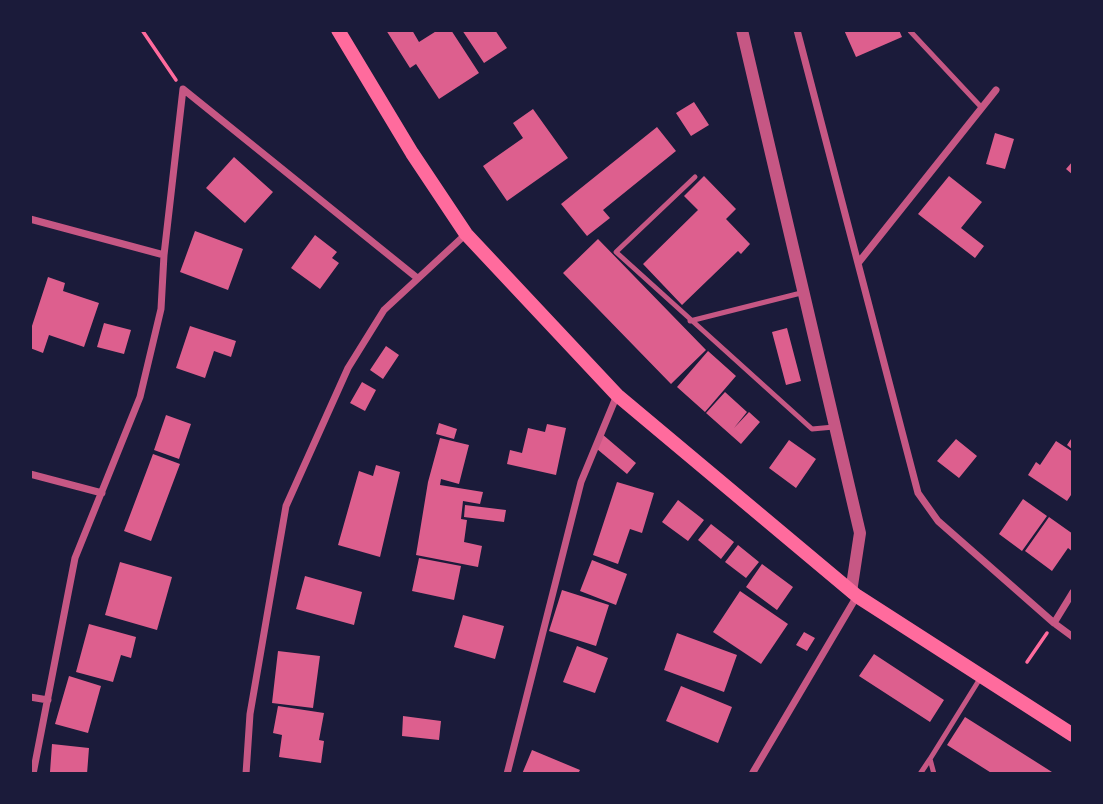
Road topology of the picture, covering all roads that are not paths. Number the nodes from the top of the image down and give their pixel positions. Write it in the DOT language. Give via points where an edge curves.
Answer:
graph roads {
  1 [pos="338,30"];
  2 [pos="742,30"];
  3 [pos="797,30"];
  4 [pos="910,31"];
  5 [pos="996,90"];
  6 [pos="982,108"];
  7 [pos="695,177"];
  8 [pos="30,219"];
  9 [pos="467,234"];
  10 [pos="164,255"];
  11 [pos="859,262"];
  12 [pos="416,277"];
  13 [pos="801,293"];
  14 [pos="690,321"];
  15 [pos="617,395"];
  16 [pos="834,427"];
  17 [pos="30,474"];
  18 [pos="102,493"];
  19 [pos="1073,592"];
  20 [pos="854,594"];
  21 [pos="1055,623"];
  22 [pos="1073,637"];
  23 [pos="981,677"];
  24 [pos="30,697"];
  25 [pos="48,700"];
  26 [pos="1073,735"];
  27 [pos="930,759"];
  28 [pos="33,774"];
  29 [pos="246,774"];
  30 [pos="508,774"];
  31 [pos="752,774"];
  32 [pos="920,774"];
  33 [pos="934,774"];
  1 -- 9 [label="main road"];
  2 -- 13 [label="street"];
  3 -- 11 [label="street"];
  4 -- 6 [label="lane"];
  5 -- 6 [label="street"];
  6 -- 11 [label="street"];
  7 -- 14 [label="lane" via="616,252"];
  8 -- 10 [label="street"];
  9 -- 12 [label="street"];
  9 -- 15 [label="main road"];
  10 -- 12 [label="street" via="183,89"];
  10 -- 18 [label="street" via="160,309 140,397"];
  11 -- 21 [label="street" via="918,493 938,521"];
  12 -- 29 [label="street" via="384,310 348,368 286,506 250,714"];
  13 -- 14 [label="lane"];
  13 -- 16 [label="street"];
  14 -- 16 [label="lane" via="812,429"];
  15 -- 20 [label="main road"];
  15 -- 30 [label="street" via="581,482"];
  16 -- 20 [label="street" via="860,533"];
  17 -- 18 [label="street"];
  18 -- 25 [label="street" via="75,558"];
  19 -- 21 [label="street"];
  20 -- 23 [label="main road"];
  20 -- 31 [label="street"];
  21 -- 22 [label="street"];
  23 -- 26 [label="main road"];
  23 -- 27 [label="lane"];
  24 -- 25 [label="street"];
  25 -- 28 [label="street"];
  27 -- 32 [label="lane"];
  27 -- 33 [label="lane"];
}
